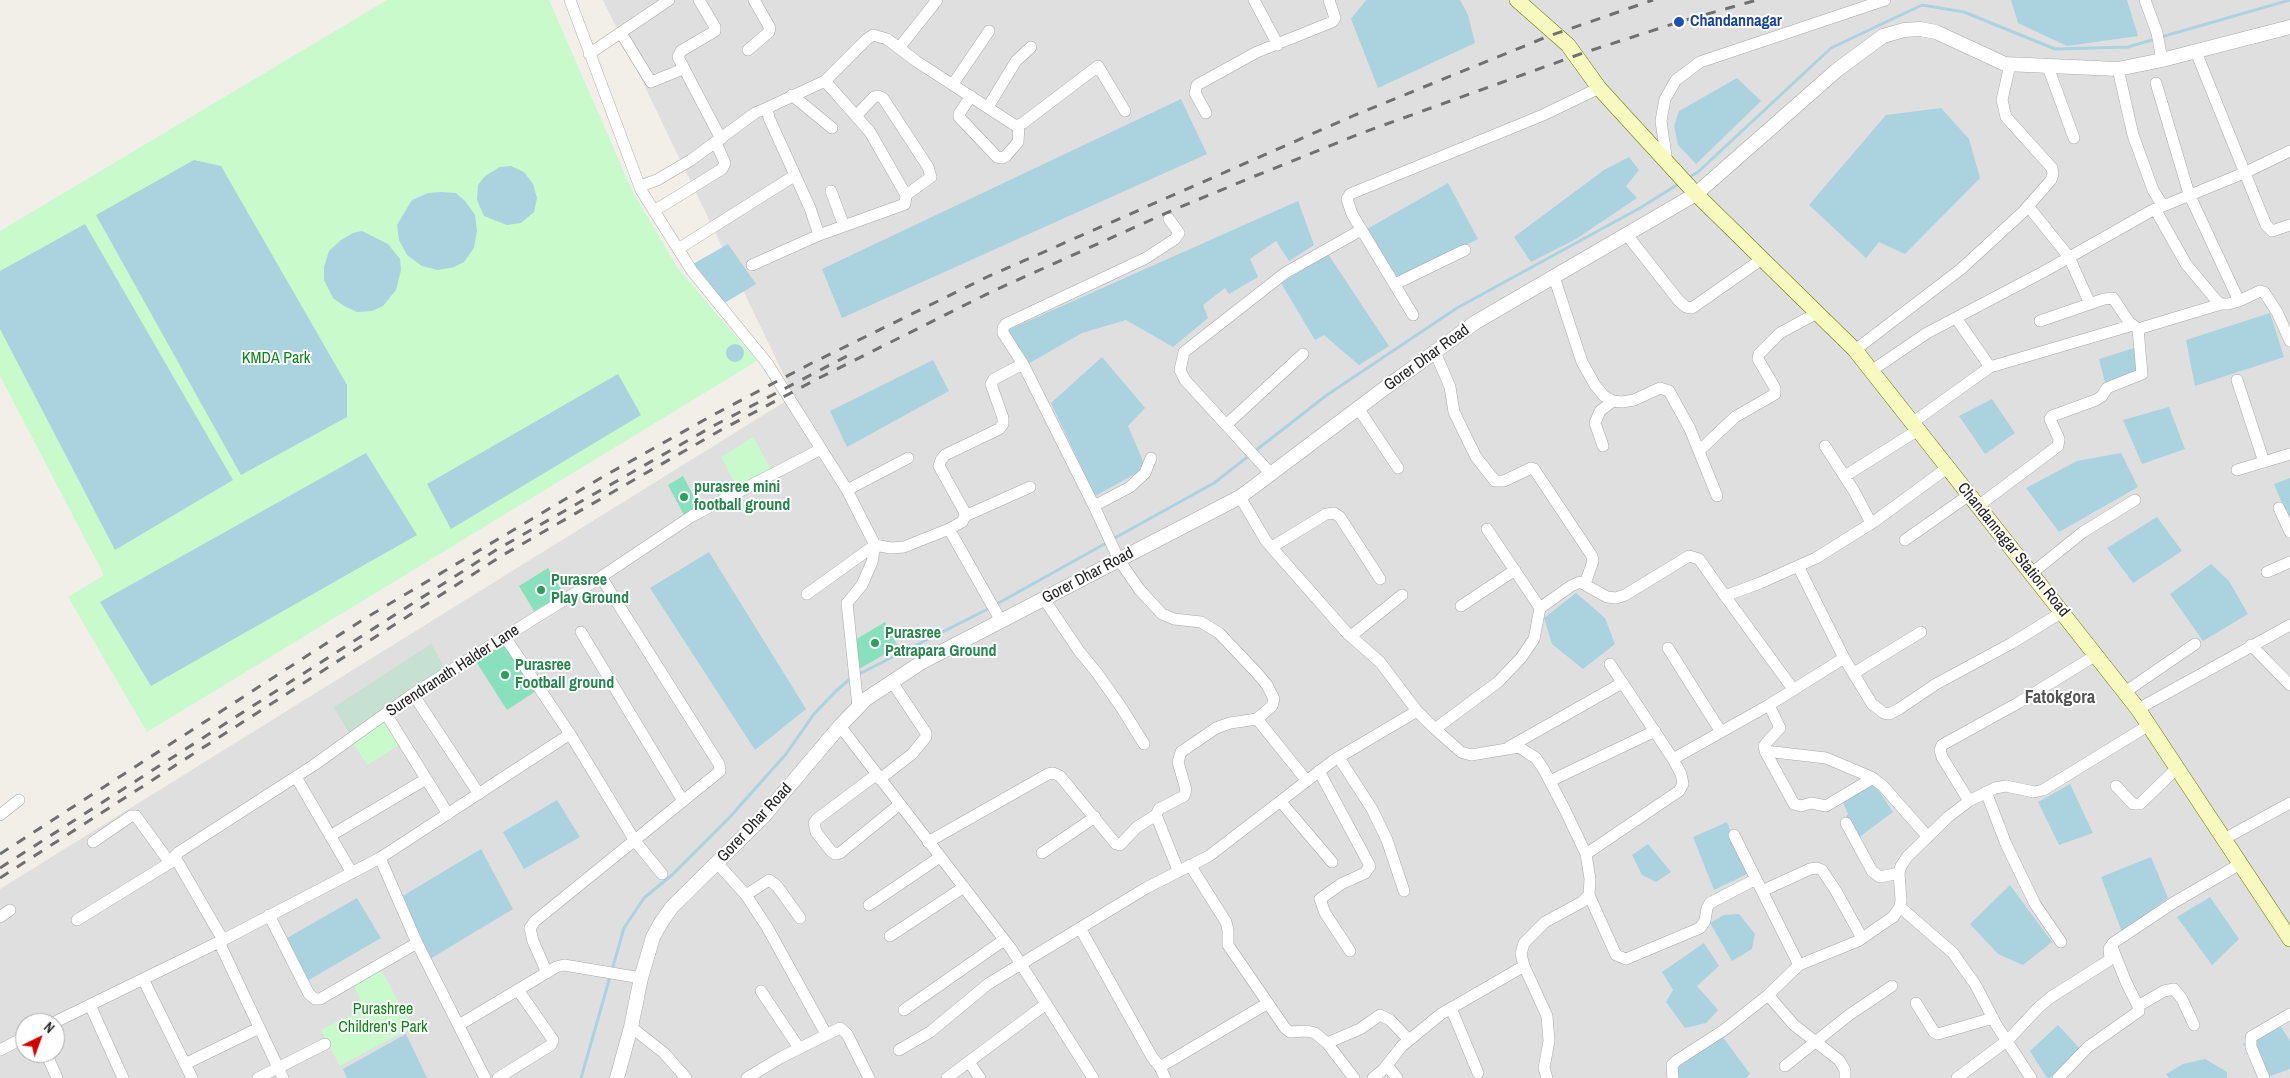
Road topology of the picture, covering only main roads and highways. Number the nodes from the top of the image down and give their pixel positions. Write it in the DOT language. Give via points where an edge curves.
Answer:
graph roads {
  1 [pos="1517,0"];
  2 [pos="2290,939"];
  1 -- 2 [label="main road, Chandannagar Station Road" via="1568,44 1599,88 1688,186 1855,350 2138,709"];
}
